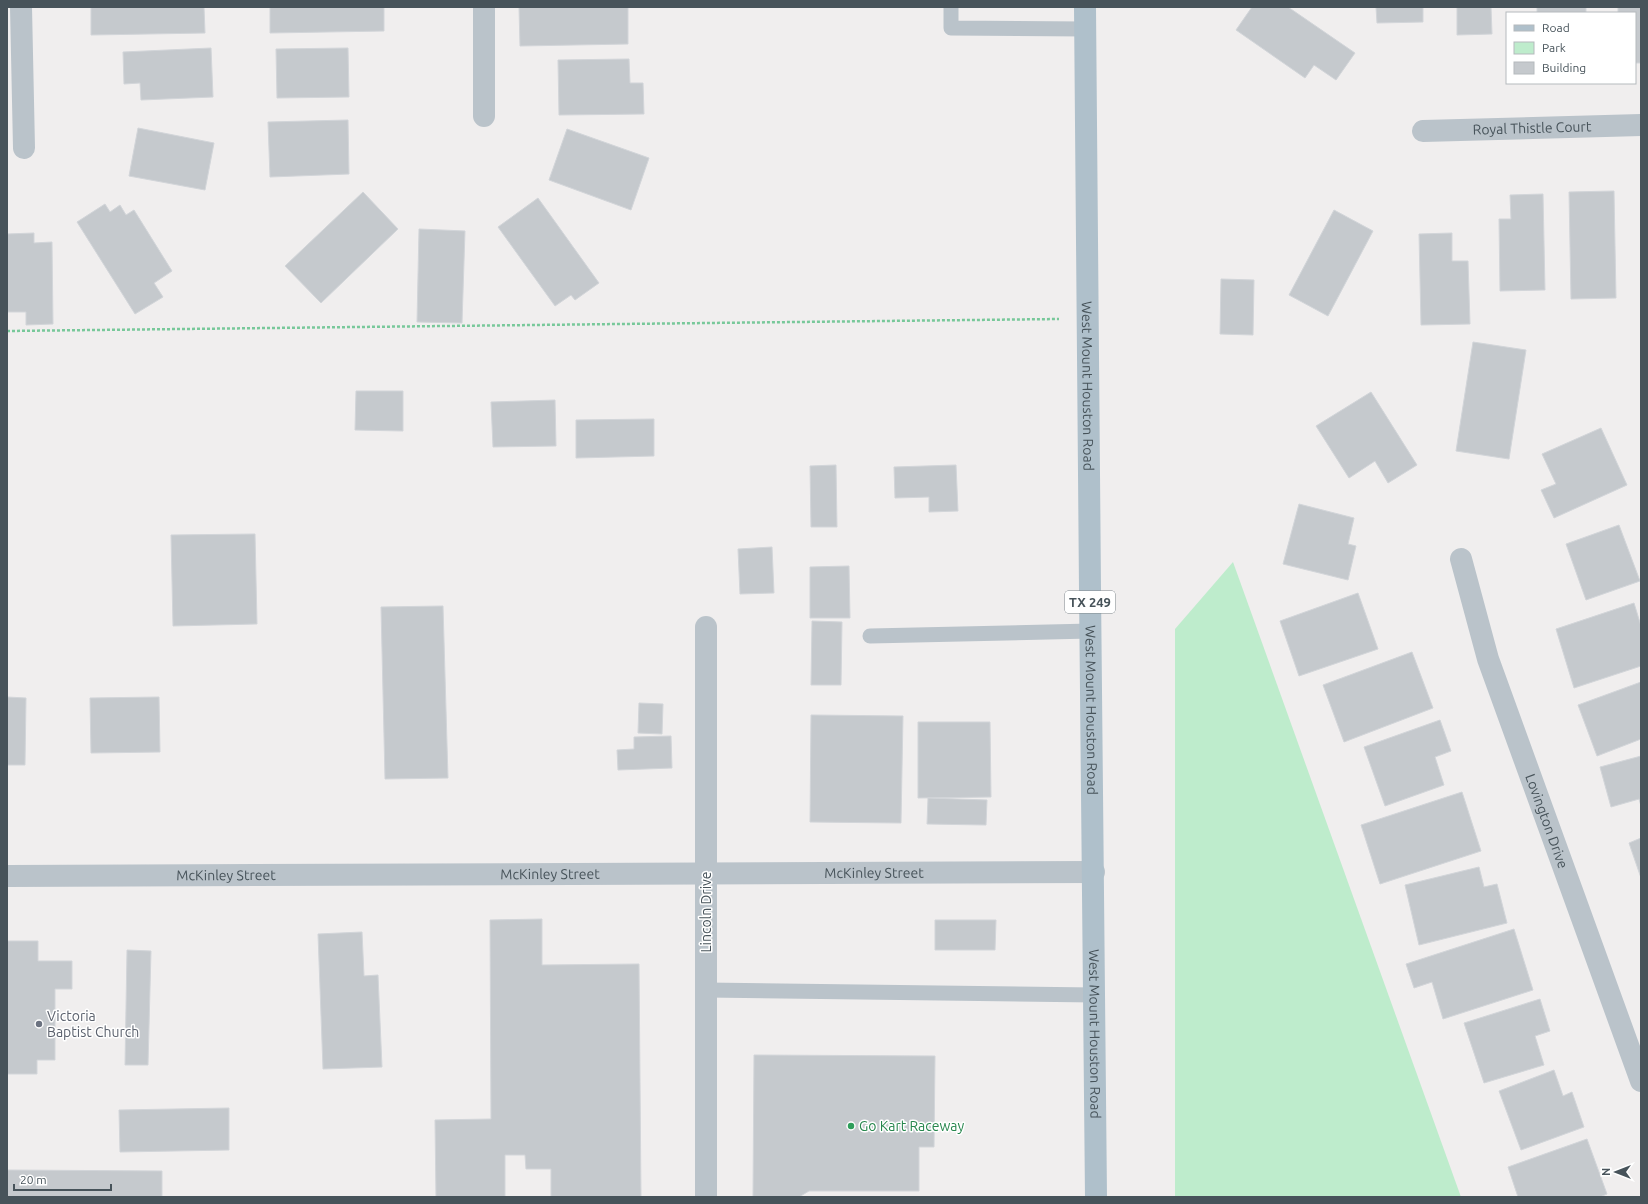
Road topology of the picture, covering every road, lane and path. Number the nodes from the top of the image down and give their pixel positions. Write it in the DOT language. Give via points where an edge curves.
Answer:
graph roads {
  1 [pos="21,7"];
  2 [pos="484,7"];
  3 [pos="951,7"];
  4 [pos="1085,7"];
  5 [pos="1085,29"];
  6 [pos="484,116"];
  7 [pos="1641,125"];
  8 [pos="1423,131"];
  9 [pos="24,148"];
  10 [pos="1086,319"];
  11 [pos="7,331"];
  12 [pos="1460,559"];
  13 [pos="706,627"];
  14 [pos="1091,632"];
  15 [pos="870,636"];
  16 [pos="1094,872"];
  17 [pos="706,874"];
  18 [pos="7,876"];
  19 [pos="706,990"];
  20 [pos="1095,995"];
  21 [pos="1641,1081"];
  22 [pos="706,1197"];
  23 [pos="1096,1197"];
  1 -- 9 [label="street"];
  2 -- 6 [label="street"];
  3 -- 5 [label="lane" via="951,28"];
  4 -- 5 [label="main road, West Mount Houston Road / TX 249"];
  5 -- 10 [label="main road, West Mount Houston Road / TX 249"];
  7 -- 8 [label="street, Royal Thistle Court"];
  10 -- 11 [label="path"];
  10 -- 14 [label="main road, West Mount Houston Road / TX 249"];
  12 -- 21 [label="street, Lovington Drive" via="1488,659"];
  13 -- 17 [label="street, Lincoln Drive"];
  14 -- 15 [label="lane"];
  14 -- 16 [label="main road, West Mount Houston Road / TX 249"];
  16 -- 17 [label="street, McKinley Street"];
  16 -- 20 [label="main road, West Mount Houston Road / TX 249"];
  17 -- 18 [label="street, McKinley Street"];
  17 -- 19 [label="street, Lincoln Drive"];
  19 -- 20 [label="lane"];
  19 -- 22 [label="street, Lincoln Drive"];
  20 -- 23 [label="main road, West Mount Houston Road / TX 249"];
}
